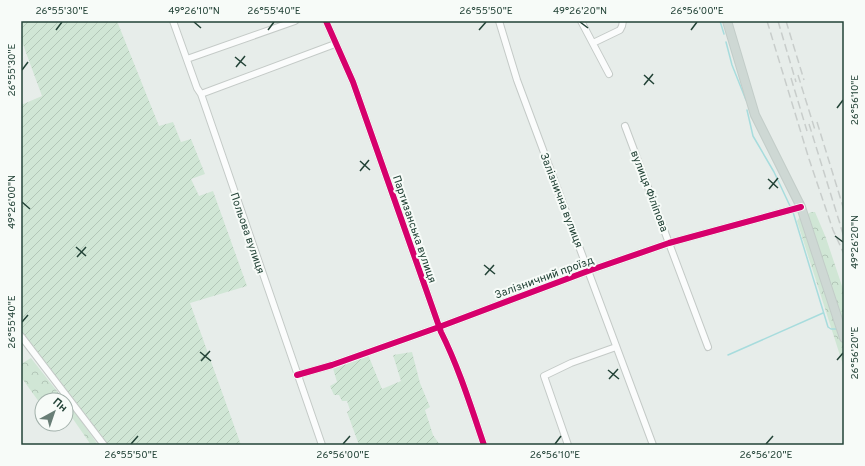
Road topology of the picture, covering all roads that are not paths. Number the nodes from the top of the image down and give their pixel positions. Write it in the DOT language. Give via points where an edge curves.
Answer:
graph roads {
  1 [pos="173,21"];
  2 [pos="295,21"];
  3 [pos="326,21"];
  4 [pos="499,21"];
  5 [pos="581,21"];
  6 [pos="623,21"];
  7 [pos="727,21"];
  8 [pos="592,43"];
  9 [pos="335,44"];
  10 [pos="187,59"];
  11 [pos="609,74"];
  12 [pos="201,94"];
  13 [pos="625,126"];
  14 [pos="801,207"];
  15 [pos="669,243"];
  16 [pos="588,271"];
  17 [pos="439,326"];
  18 [pos="21,336"];
  19 [pos="844,338"];
  20 [pos="616,347"];
  21 [pos="708,347"];
  22 [pos="297,375"];
  23 [pos="104,445"];
  24 [pos="322,445"];
  25 [pos="484,445"];
  26 [pos="568,445"];
  27 [pos="653,445"];
  1 -- 10 [label="street, Польова вулиця"];
  2 -- 10 [label="street"];
  3 -- 9 [label="street, Партизанська вулиця"];
  4 -- 16 [label="street, Залізнична вулиця" via="517,80"];
  5 -- 8 [label="street"];
  6 -- 8 [label="street" via="620,30"];
  7 -- 14 [label="main road" via="755,115"];
  8 -- 11 [label="street"];
  9 -- 12 [label="street"];
  9 -- 17 [label="street, Партизанська вулиця" via="353,82"];
  10 -- 12 [label="street, Польова вулиця"];
  12 -- 22 [label="street, Польова вулиця"];
  13 -- 15 [label="street, вулиця Філіпова"];
  14 -- 15 [label="street, Залізничний проїзд"];
  14 -- 19 [label="main road"];
  15 -- 16 [label="street, Залізничний проїзд"];
  15 -- 21 [label="street, вулиця Філіпова"];
  16 -- 17 [label="street, Залізничний проїзд"];
  16 -- 20 [label="street, Залізнична вулиця"];
  17 -- 22 [label="street, Залізничний проїзд"];
  17 -- 25 [label="street, Партизанська вулиця"];
  18 -- 23 [label="street"];
  20 -- 26 [label="street" via="544,376"];
  20 -- 27 [label="street, Залізнична вулиця"];
  22 -- 24 [label="street, Польова вулиця"];
}
